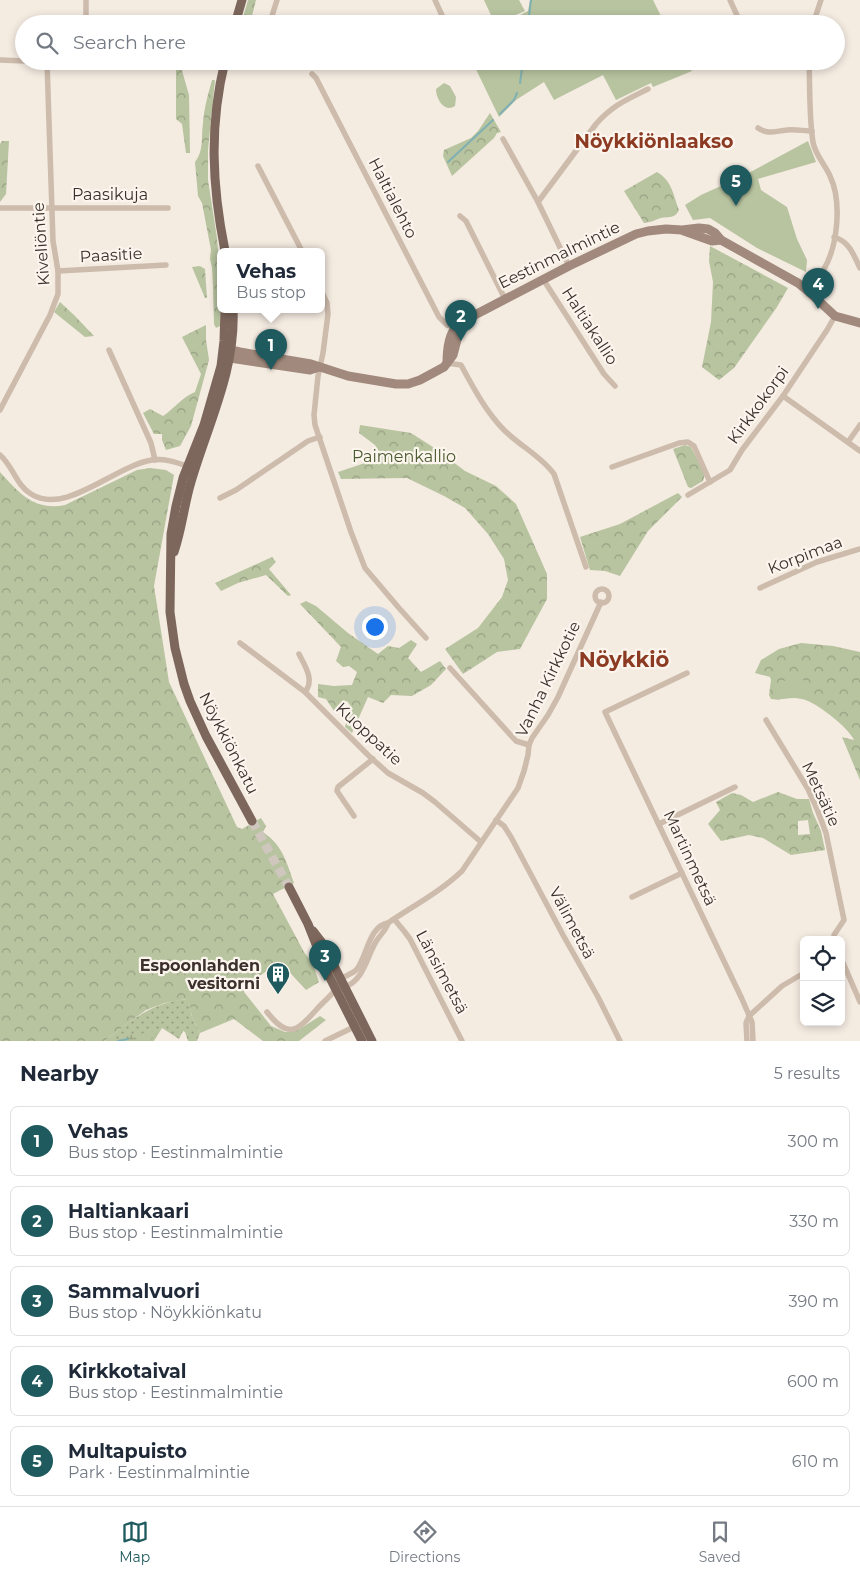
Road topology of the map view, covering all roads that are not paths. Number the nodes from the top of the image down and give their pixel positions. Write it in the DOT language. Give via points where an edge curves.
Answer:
graph roads {
  1 [pos="86,0"];
  2 [pos="242,0"];
  3 [pos="277,0"];
  4 [pos="435,0"];
  5 [pos="730,0"];
  6 [pos="821,0"];
  7 [pos="86,15"];
  8 [pos="238,15"];
  9 [pos="272,15"];
  10 [pos="442,15"];
  11 [pos="738,15"];
  12 [pos="817,15"];
  13 [pos="0,60"];
  14 [pos="15,61"];
  15 [pos="47,70"];
  16 [pos="223,70"];
  17 [pos="809,70"];
  18 [pos="312,74"];
  19 [pos="648,89"];
  20 [pos="758,128"];
  21 [pos="812,132"];
  22 [pos="503,139"];
  23 [pos="258,166"];
  24 [pos="538,202"];
  25 [pos="0,208"];
  26 [pos="51,208"];
  27 [pos="168,208"];
  28 [pos="460,216"];
  29 [pos="834,237"];
  30 [pos="224,248"];
  31 [pos="300,248"];
  32 [pos="166,265"];
  33 [pos="569,266"];
  34 [pos="860,268"];
  35 [pos="58,271"];
  36 [pos="543,279"];
  37 [pos="808,290"];
  38 [pos="325,299"];
  39 [pos="505,299"];
  40 [pos="225,313"];
  41 [pos="233,313"];
  42 [pos="835,316"];
  43 [pos="860,323"];
  44 [pos="456,327"];
  45 [pos="108,350"];
  46 [pos="228,354"];
  47 [pos="447,363"];
  48 [pos="319,368"];
  49 [pos="614,386"];
  50 [pos="783,396"];
  51 [pos="0,410"];
  52 [pos="860,425"];
  53 [pos="320,437"];
  54 [pos="848,442"];
  55 [pos="860,450"];
  56 [pos="0,455"];
  57 [pos="155,460"];
  58 [pos="612,467"];
  59 [pos="192,468"];
  60 [pos="710,482"];
  61 [pos="688,495"];
  62 [pos="220,498"];
  63 [pos="860,549"];
  64 [pos="586,568"];
  65 [pos="760,588"];
  66 [pos="600,602"];
  67 [pos="426,638"];
  68 [pos="240,643"];
  69 [pos="299,654"];
  70 [pos="450,668"];
  71 [pos="687,673"];
  72 [pos="305,692"];
  73 [pos="766,720"];
  74 [pos="529,745"];
  75 [pos="372,760"];
  76 [pos="735,787"];
  77 [pos="354,816"];
  78 [pos="496,820"];
  79 [pos="252,821"];
  80 [pos="659,824"];
  81 [pos="481,842"];
  82 [pos="682,873"];
  83 [pos="289,887"];
  84 [pos="632,897"];
  85 [pos="394,919"];
  86 [pos="388,923"];
  87 [pos="834,936"];
  88 [pos="845,967"];
  89 [pos="800,975"];
  90 [pos="341,985"];
  91 [pos="860,1002"];
  92 [pos="267,1012"];
  93 [pos="749,1016"];
  94 [pos="359,1025"];
  95 [pos="325,1041"];
  96 [pos="362,1041"];
  97 [pos="372,1041"];
  98 [pos="462,1041"];
  99 [pos="620,1041"];
  100 [pos="747,1041"];
  101 [pos="753,1041"];
  1 -- 7 [label="street"];
  2 -- 8 [label="main road"];
  3 -- 9 [label="street"];
  4 -- 10 [label="street"];
  5 -- 11 [label="street"];
  6 -- 12 [label="street"];
  13 -- 14 [label="street"];
  15 -- 26 [label="street, Kiveliöntie"];
  16 -- 30 [label="main road" via="214,133 216,188"];
  17 -- 21 [label="street"];
  18 -- 44 [label="street, Haltialehto" via="439,317 447,325"];
  19 -- 24 [label="street" via="606,112"];
  20 -- 21 [label="street" via="769,133 785,130"];
  21 -- 29 [label="street" via="815,149 830,175 835,192 837,215"];
  22 -- 24 [label="street"];
  23 -- 31 [label="street"];
  24 -- 33 [label="street"];
  25 -- 26 [label="street, Paasikuja"];
  26 -- 27 [label="street, Paasikuja"];
  26 -- 35 [label="street, Kiveliöntie"];
  28 -- 39 [label="street" via="466,221"];
  29 -- 34 [label="street" via="845,241"];
  29 -- 37 [label="street" via="828,263"];
  32 -- 35 [label="street, Paasitie"];
  33 -- 36 [label="street, Eestinmalmintie"];
  33 -- 37 [label="street, Eestinmalmintie" via="636,234 699,228 716,233 722,240"];
  35 -- 51 [label="street, Kiveliöntie" via="56,302"];
  36 -- 39 [label="street, Eestinmalmintie"];
  36 -- 49 [label="street, Haltiakallio"];
  37 -- 42 [label="street, Eestinmalmintie"];
  38 -- 48 [label="street" via="328,314"];
  39 -- 44 [label="street, Eestinmalmintie"];
  40 -- 46 [label="main road, Nöykkiönkatu"];
  41 -- 46 [label="main road, Nöykkiönkatu"];
  42 -- 43 [label="street, Eestinmalmintie"];
  42 -- 50 [label="street, Kirkkokorpi"];
  44 -- 47 [label="street" via="458,336 454,355"];
  45 -- 57 [label="street" via="151,443"];
  46 -- 48 [label="street" via="311,364"];
  46 -- 59 [label="main road, Nöykkiönkatu" via="218,401"];
  47 -- 48 [label="street" via="416,382 402,384"];
  47 -- 64 [label="street" via="461,365 477,395 504,430 554,474"];
  48 -- 53 [label="street" via="314,416"];
  50 -- 54 [label="street"];
  50 -- 60 [label="street, Kirkkokorpi" via="730,470"];
  52 -- 54 [label="street"];
  53 -- 62 [label="street" via="308,441"];
  53 -- 67 [label="street" via="365,568"];
  54 -- 55 [label="street"];
  56 -- 57 [label="street" via="25,490 51,500 69,497 134,464"];
  57 -- 59 [label="street"];
  58 -- 60 [label="street" via="688,442 694,446"];
  59 -- 79 [label="main road, Nöykkiönkatu" via="183,478 171,534 172,629 184,684 200,723"];
  60 -- 61 [label="street, Kirkkokorpi"];
  63 -- 65 [label="street, Korpimaa" via="817,562"];
  66 -- 74 [label="street, Vanha Kirkkotie" via="558,697"];
  68 -- 72 [label="street, Kuoppatie"];
  69 -- 72 [label="street" via="309,676 309,687"];
  70 -- 74 [label="street" via="516,741"];
  71 -- 80 [label="street, Martinmetsä" via="605,712"];
  72 -- 75 [label="street, Kuoppatie"];
  73 -- 87 [label="street, Metsätie" via="808,788 826,833 844,920"];
  74 -- 78 [label="street, Vanha Kirkkotie" via="520,782"];
  75 -- 77 [label="street" via="338,787 337,791"];
  75 -- 81 [label="street, Kuoppatie" via="435,802"];
  76 -- 80 [label="street"];
  78 -- 81 [label="street, Vanha Kirkkotie"];
  78 -- 99 [label="street, Välimetsä" via="511,837"];
  80 -- 82 [label="street, Martinmetsä"];
  81 -- 85 [label="street, Vanha Kirkkotie" via="451,882"];
  82 -- 84 [label="street"];
  82 -- 93 [label="street, Martinmetsä"];
  83 -- 90 [label="main road" via="316,947"];
  85 -- 86 [label="street, Vanha Kirkkotie"];
  85 -- 98 [label="street, Länsimetsä" via="410,939"];
  86 -- 90 [label="street, Vanha Kirkkotie" via="372,935 356,970"];
  86 -- 90 [label="street, Vanha Kirkkotie" via="360,977"];
  88 -- 91 [label="street"];
  89 -- 93 [label="street" via="782,986"];
  90 -- 92 [label="street" via="300,1028 284,1028"];
  90 -- 94 [label="main road"];
  93 -- 100 [label="street, Martinmetsä"];
  93 -- 101 [label="street, Martinmetsä"];
  94 -- 95 [label="street"];
  94 -- 96 [label="main road"];
  94 -- 97 [label="main road"];
}
